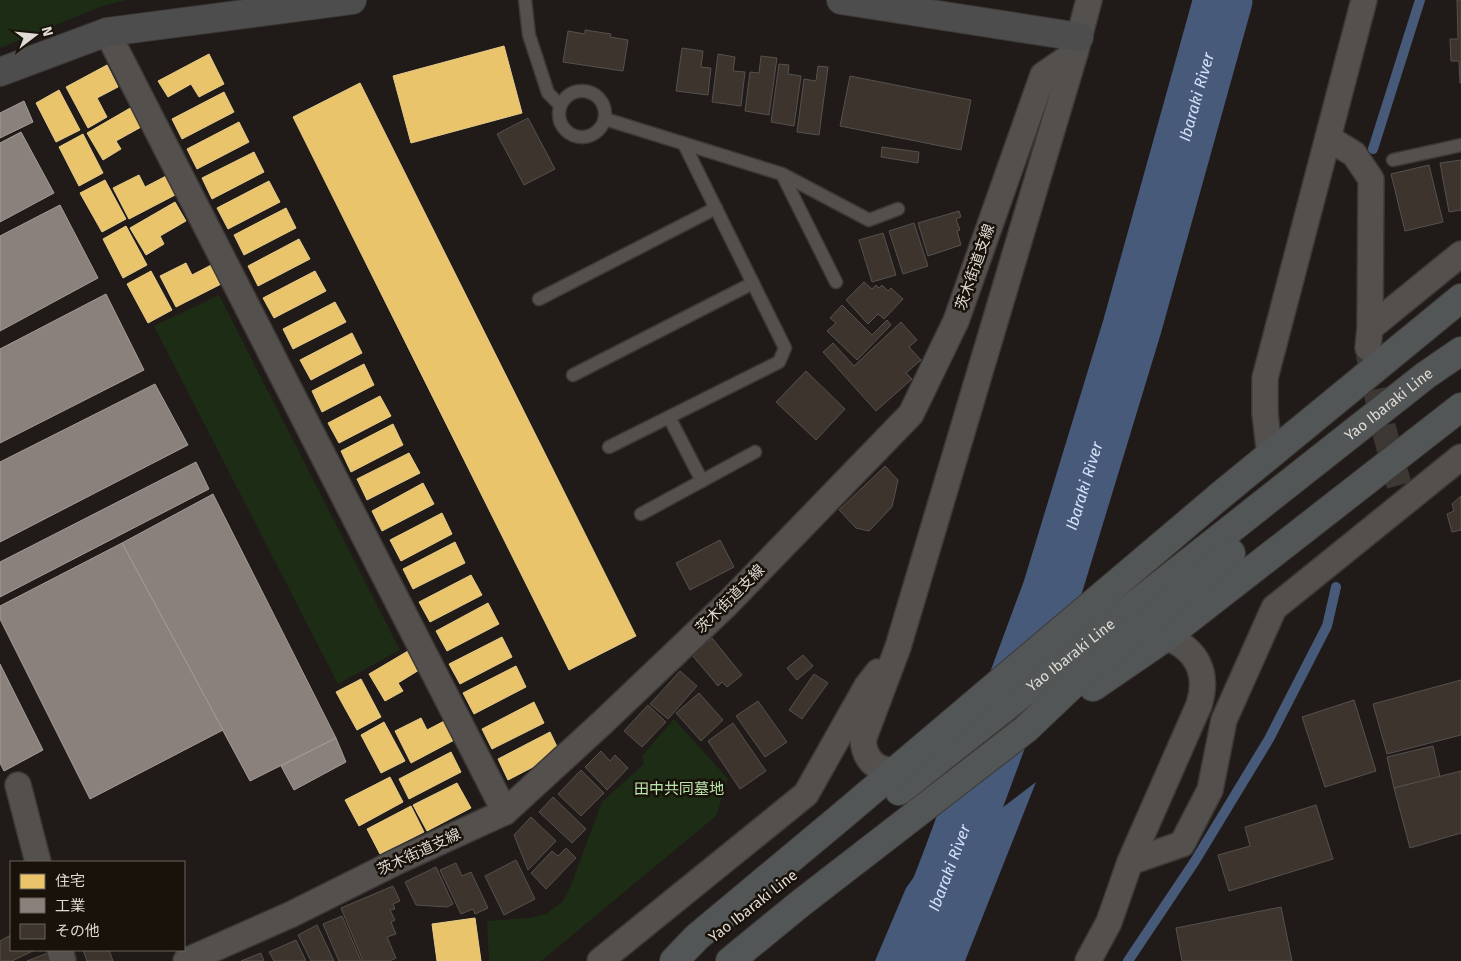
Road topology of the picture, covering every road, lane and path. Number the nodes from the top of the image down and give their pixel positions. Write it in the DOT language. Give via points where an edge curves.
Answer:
graph roads {
  1 [pos="352,0"];
  2 [pos="525,0"];
  3 [pos="842,0"];
  4 [pos="1089,0"];
  5 [pos="1364,0"];
  6 [pos="107,32"];
  7 [pos="1077,45"];
  8 [pos="0,72"];
  9 [pos="560,105"];
  10 [pos="605,119"];
  11 [pos="1328,138"];
  12 [pos="684,144"];
  13 [pos="1461,144"];
  14 [pos="1393,160"];
  15 [pos="782,174"];
  16 [pos="716,208"];
  17 [pos="898,210"];
  18 [pos="1461,254"];
  19 [pos="836,282"];
  20 [pos="754,283"];
  21 [pos="1461,298"];
  22 [pos="539,299"];
  23 [pos="1461,351"];
  24 [pos="1461,360"];
  25 [pos="573,375"];
  26 [pos="1461,408"];
  27 [pos="669,417"];
  28 [pos="609,447"];
  29 [pos="754,452"];
  30 [pos="1270,456"];
  31 [pos="1461,457"];
  32 [pos="702,481"];
  33 [pos="641,514"];
  34 [pos="1166,637"];
  35 [pos="898,646"];
  36 [pos="1026,728"];
  37 [pos="895,771"];
  38 [pos="18,785"];
  39 [pos="505,812"];
  40 [pos="843,825"];
  41 [pos="38,861"];
  42 [pos="1130,862"];
  43 [pos="186,961"];
  44 [pos="600,961"];
  45 [pos="674,961"];
  46 [pos="681,961"];
  47 [pos="730,961"];
  48 [pos="1088,961"];
  1 -- 6 [label="street"];
  2 -- 9 [label="lane" via="529,36 548,93"];
  3 -- 7 [label="street"];
  4 -- 7 [label="street"];
  5 -- 11 [label="street"];
  6 -- 8 [label="street"];
  6 -- 39 [label="street"];
  7 -- 35 [label="street"];
  7 -- 39 [label="street, 茨木街道支線" via="1043,75 956,321 911,414 726,605"];
  9 -- 10 [label="lane" via="570,94 585,90 599,97"];
  9 -- 10 [label="lane" via="559,120 568,133 575,136 590,136"];
  10 -- 12 [label="lane"];
  11 -- 18 [label="street" via="1354,154 1371,179 1368,338"];
  11 -- 30 [label="street" via="1265,378 1264,414"];
  12 -- 15 [label="lane"];
  12 -- 16 [label="lane"];
  13 -- 14 [label="lane"];
  15 -- 17 [label="lane" via="869,220"];
  15 -- 19 [label="lane"];
  16 -- 20 [label="lane"];
  16 -- 22 [label="lane"];
  20 -- 25 [label="lane"];
  20 -- 27 [label="lane" via="786,348 779,362"];
  21 -- 30 [label="main road"];
  23 -- 40 [label="main road, Yao Ibaraki Line"];
  24 -- 36 [label="main road, Yao Ibaraki Line" via="1087,671"];
  26 -- 34 [label="main road"];
  27 -- 28 [label="lane"];
  27 -- 32 [label="lane"];
  29 -- 32 [label="lane"];
  30 -- 37 [label="main road"];
  31 -- 42 [label="street" via="1274,608 1224,720 1210,790 1182,844"];
  32 -- 33 [label="lane"];
  34 -- 36 [label="main road"];
  34 -- 42 [label="street" via="1185,646 1198,663 1202,673 1202,694"];
  35 -- 37 [label="street" via="863,740 866,756 874,765"];
  35 -- 44 [label="street" via="867,686 806,794"];
  36 -- 47 [label="main road, Yao Ibaraki Line"];
  37 -- 40 [label="main road"];
  38 -- 41 [label="street"];
  39 -- 43 [label="street, 茨木街道支線"];
  40 -- 45 [label="main road" via="697,937"];
  40 -- 46 [label="main road, Yao Ibaraki Line"];
  42 -- 48 [label="street" via="1109,922"];
}
